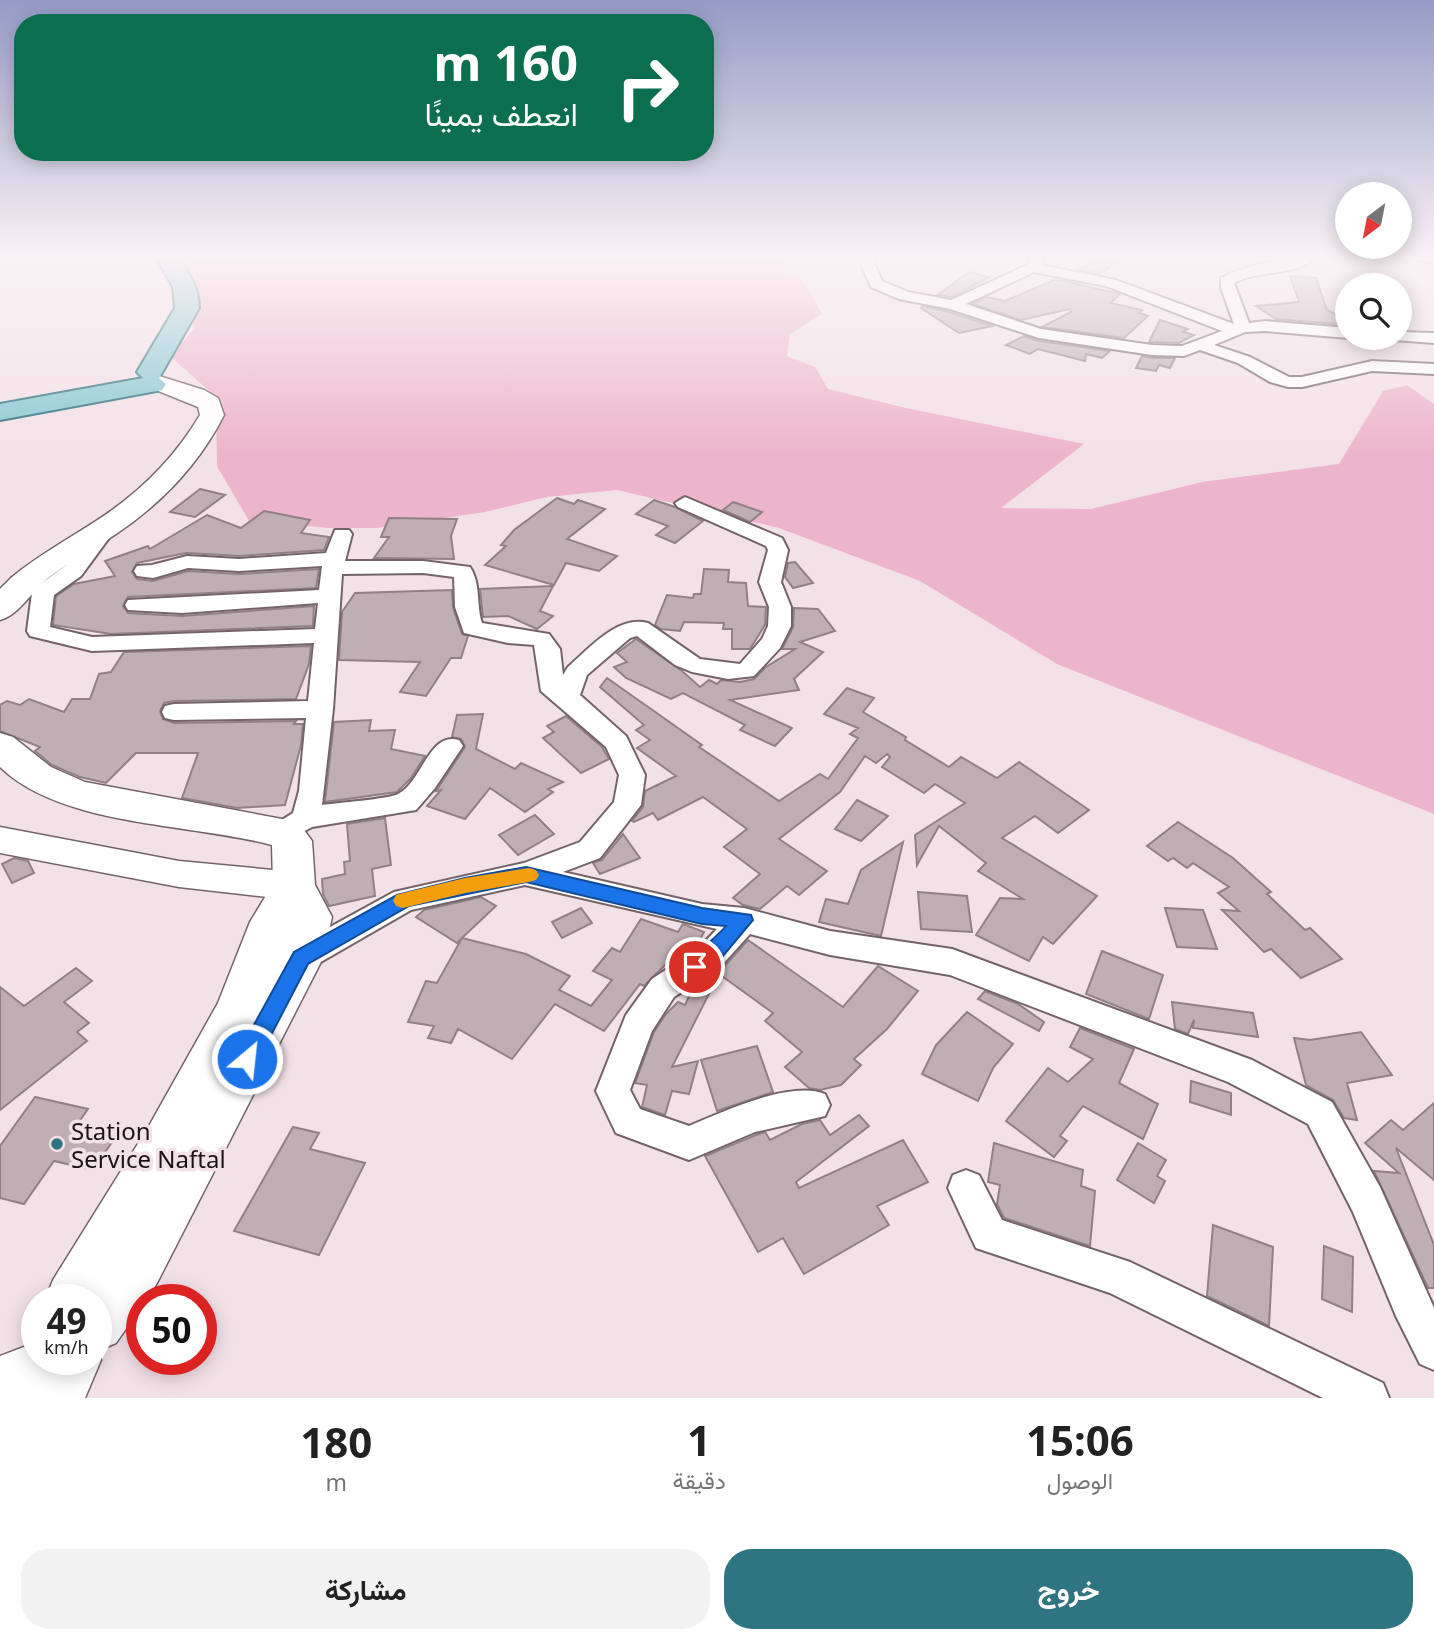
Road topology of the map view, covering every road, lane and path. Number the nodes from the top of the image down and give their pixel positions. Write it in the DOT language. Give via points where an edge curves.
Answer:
graph roads {
  1 [pos="182,322"];
  2 [pos="194,322"];
  3 [pos="1007,322"];
  4 [pos="1220,322"];
  5 [pos="1239,322"];
  6 [pos="1238,329"];
  7 [pos="1335,331"];
  8 [pos="1412,337"];
  9 [pos="1434,338"];
  10 [pos="1200,345"];
  11 [pos="1434,369"];
  12 [pos="164,379"];
  13 [pos="0,412"];
  14 [pos="685,503"];
  15 [pos="107,527"];
  16 [pos="342,534"];
  17 [pos="334,563"];
  18 [pos="145,571"];
  19 [pos="331,596"];
  20 [pos="136,605"];
  21 [pos="0,610"];
  22 [pos="326,636"];
  23 [pos="321,709"];
  24 [pos="577,709"];
  25 [pos="174,712"];
  26 [pos="0,746"];
  27 [pos="450,746"];
  28 [pos="294,825"];
  29 [pos="0,840"];
  30 [pos="526,874"];
  31 [pos="295,886"];
  32 [pos="744,920"];
  33 [pos="301,958"];
  34 [pos="813,1105"];
  35 [pos="966,1188"];
  36 [pos="83,1284"];
  37 [pos="112,1301"];
  38 [pos="1432,1344"];
  39 [pos="1368,1398"];
  1 -- 12 [label="main road"];
  2 -- 12 [label="main road"];
  3 -- 10 [label="street" via="1040,333 1152,350 1184,351"];
  4 -- 6 [label="street"];
  5 -- 6 [label="street"];
  6 -- 7 [label="street" via="1265,326"];
  6 -- 10 [label="street"];
  8 -- 9 [label="street"];
  10 -- 11 [label="street" via="1288,382 1372,366"];
  12 -- 13 [label="main road"];
  12 -- 15 [label="main road" via="209,403 212,415 187,455"];
  14 -- 24 [label="street" via="775,542 778,550 771,586 780,606 780,626 772,645 746,671 718,672 678,657 640,628 622,634 576,671 568,697"];
  15 -- 21 [label="main road" via="22,582"];
  15 -- 22 [label="street" via="73,571 43,593 38,631 92,644"];
  16 -- 17 [label="street"];
  17 -- 18 [label="street" via="187,562"];
  17 -- 19 [label="street"];
  17 -- 24 [label="street" via="463,572 472,628 541,639 548,649 553,691"];
  19 -- 20 [label="street"];
  19 -- 22 [label="street"];
  22 -- 23 [label="street"];
  23 -- 25 [label="street"];
  23 -- 28 [label="street" via="312,791"];
  24 -- 30 [label="street" via="617,742 632,775 627,805 590,850"];
  26 -- 28 [label="main road" via="42,782 83,797"];
  27 -- 28 [label="street" via="406,803"];
  28 -- 31 [label="main road"];
  29 -- 31 [label="street" via="179,874"];
  30 -- 32 [label="street" via="702,916"];
  30 -- 33 [label="street" via="404,900"];
  31 -- 33 [label="main road" via="311,916"];
  31 -- 36 [label="main road" via="271,922 238,1010 167,1143"];
  32 -- 34 [label="street" via="710,957 663,988 638,1025 613,1091 628,1121 689,1143 752,1116"];
  32 -- 38 [label="street" via="830,943 952,962 1240,1071 1320,1113 1367,1200"];
  33 -- 37 [label="main road" via="138,1264"];
  35 -- 39 [label="street" via="989,1235 1116,1276"];
}
